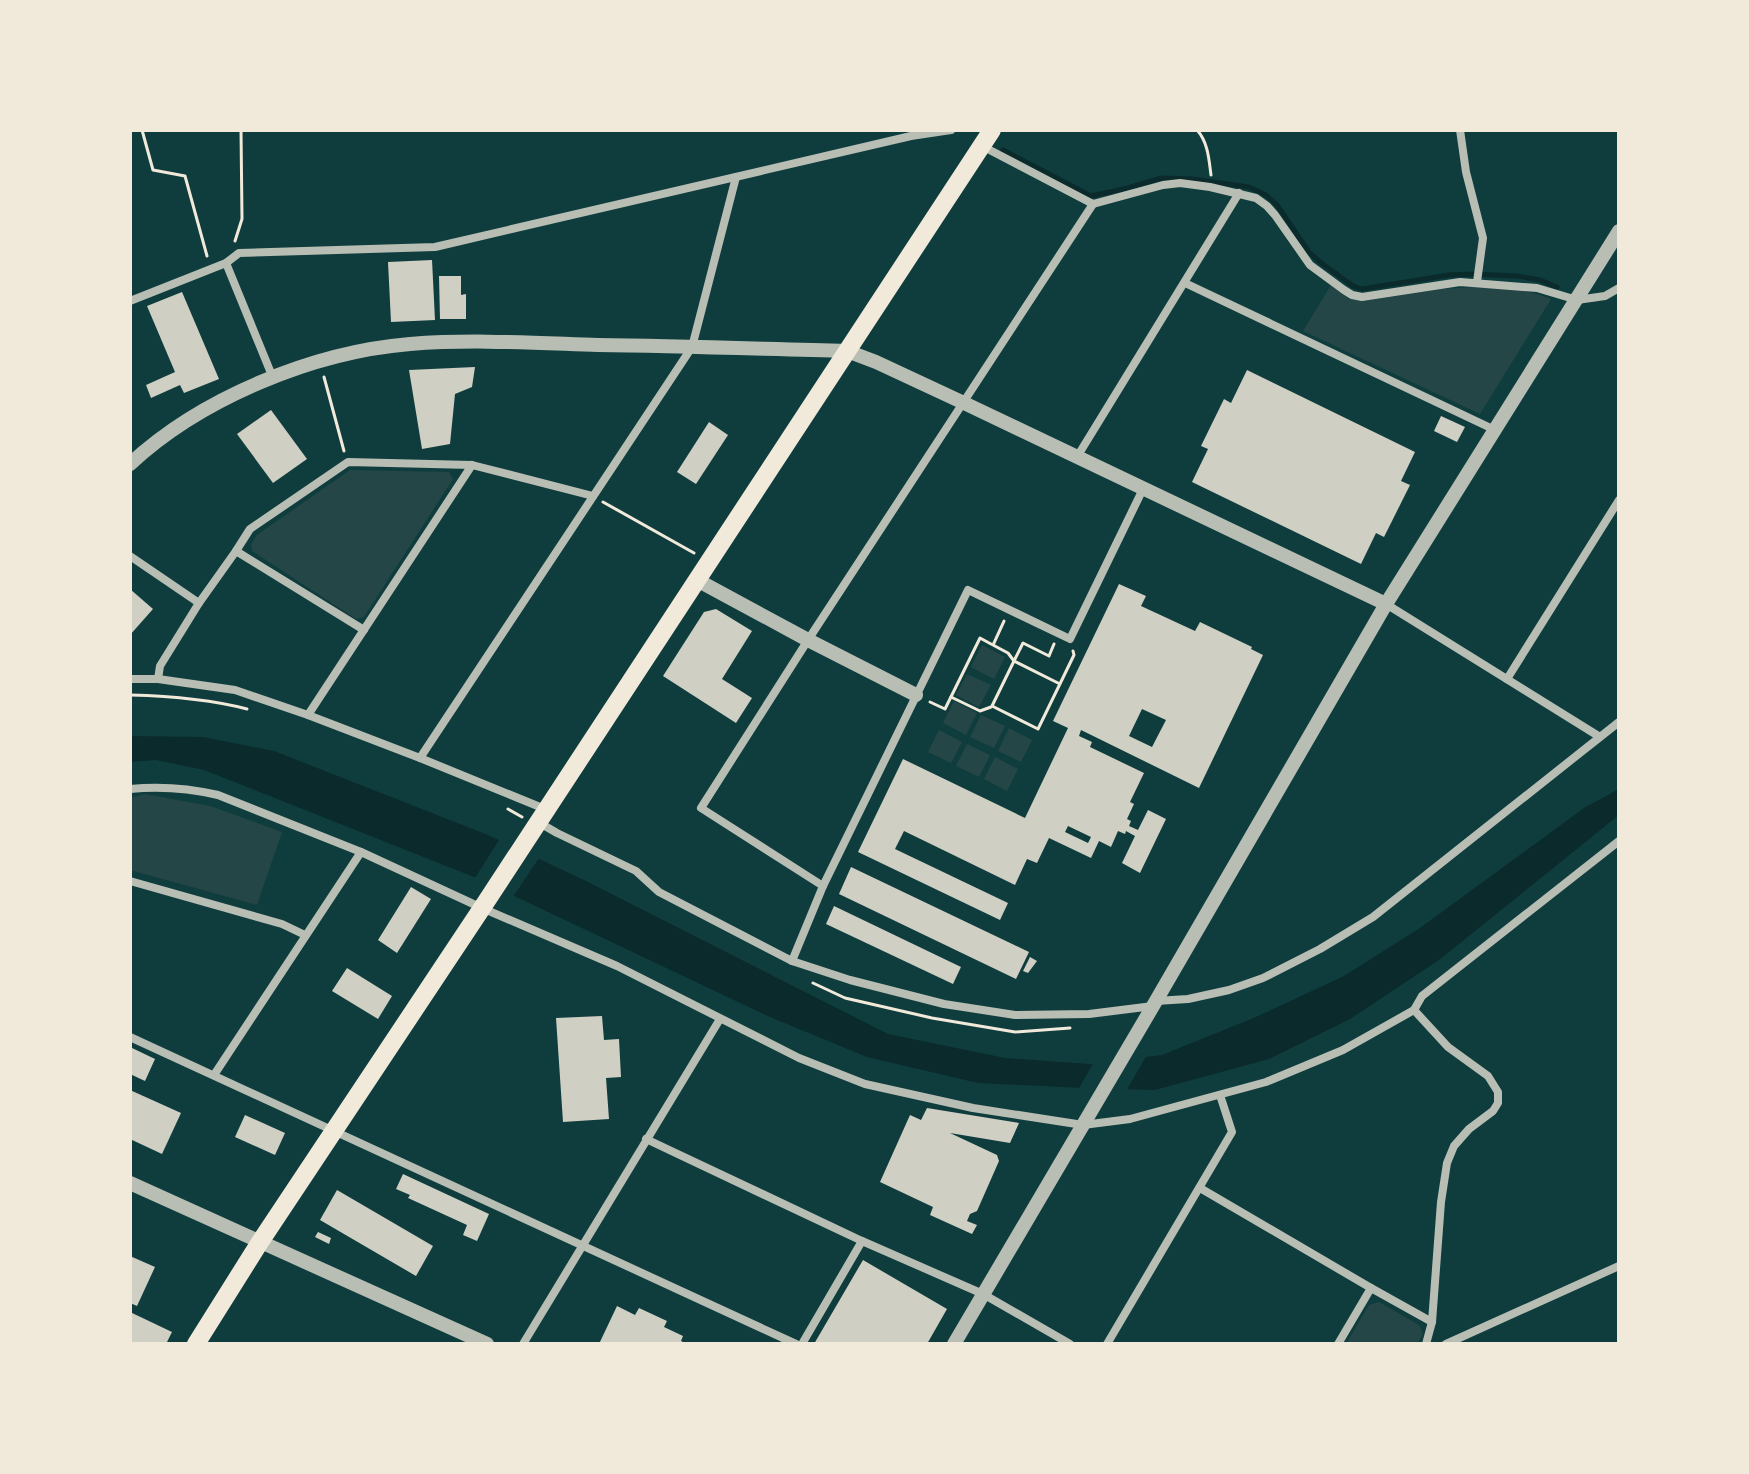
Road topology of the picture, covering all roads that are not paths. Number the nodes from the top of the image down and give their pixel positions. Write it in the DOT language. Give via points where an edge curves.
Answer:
graph roads {
  1 [pos="951,130"];
  2 [pos="1460,130"];
  3 [pos="987,138"];
  4 [pos="736,177"];
  5 [pos="1239,193"];
  6 [pos="1093,204"];
  7 [pos="1619,231"];
  8 [pos="229,261"];
  9 [pos="1477,277"];
  10 [pos="1185,283"];
  11 [pos="1619,288"];
  12 [pos="1577,300"];
  13 [pos="130,301"];
  14 [pos="692,347"];
  15 [pos="847,351"];
  16 [pos="273,378"];
  17 [pos="964,403"];
  18 [pos="1496,431"];
  19 [pos="1077,457"];
  20 [pos="130,464"];
  21 [pos="472,465"];
  22 [pos="1143,489"];
  23 [pos="593,496"];
  24 [pos="1619,500"];
  25 [pos="236,551"];
  26 [pos="130,556"];
  27 [pos="697,580"];
  28 [pos="199,603"];
  29 [pos="1386,604"];
  30 [pos="364,630"];
  31 [pos="808,640"];
  32 [pos="130,679"];
  33 [pos="158,679"];
  34 [pos="1507,679"];
  35 [pos="916,695"];
  36 [pos="308,715"];
  37 [pos="1619,722"];
  38 [pos="1600,737"];
  39 [pos="420,758"];
  40 [pos="130,789"];
  41 [pos="538,822"];
  42 [pos="1619,841"];
  43 [pos="361,852"];
  44 [pos="130,881"];
  45 [pos="823,886"];
  46 [pos="486,902"];
  47 [pos="305,935"];
  48 [pos="792,961"];
  49 [pos="1155,1004"];
  50 [pos="1414,1010"];
  51 [pos="720,1019"];
  52 [pos="130,1037"];
  53 [pos="214,1075"];
  54 [pos="1220,1095"];
  55 [pos="1083,1125"];
  56 [pos="335,1131"];
  57 [pos="646,1139"];
  58 [pos="130,1183"];
  59 [pos="1200,1188"];
  60 [pos="862,1241"];
  61 [pos="260,1242"];
  62 [pos="581,1246"];
  63 [pos="1619,1266"];
  64 [pos="1371,1288"];
  65 [pos="983,1294"];
  66 [pos="1432,1322"];
  67 [pos="1426,1343"];
  68 [pos="196,1344"];
  69 [pos="487,1344"];
  70 [pos="523,1344"];
  71 [pos="799,1344"];
  72 [pos="954,1344"];
  73 [pos="1070,1344"];
  74 [pos="1107,1344"];
  75 [pos="1338,1344"];
  76 [pos="1439,1344"];
  77 [pos="1446,1344"];
  1 -- 4 [label="street"];
  2 -- 9 [label="street" via="1483,238"];
  3 -- 6 [label="street"];
  3 -- 15 [label="main road"];
  4 -- 8 [label="street" via="435,247 239,253"];
  4 -- 14 [label="street"];
  5 -- 6 [label="street" via="1180,183"];
  5 -- 9 [label="street" via="1267,206 1310,265 1352,295"];
  5 -- 10 [label="street"];
  6 -- 17 [label="street"];
  7 -- 12 [label="street"];
  8 -- 13 [label="street"];
  8 -- 16 [label="street"];
  9 -- 12 [label="street"];
  10 -- 18 [label="street"];
  10 -- 19 [label="street"];
  11 -- 12 [label="street"];
  12 -- 18 [label="street"];
  14 -- 15 [label="street"];
  14 -- 16 [label="street" via="407,344 348,354"];
  14 -- 23 [label="street"];
  15 -- 17 [label="street"];
  15 -- 27 [label="main road"];
  16 -- 20 [label="street" via="206,410"];
  17 -- 19 [label="street"];
  17 -- 31 [label="street"];
  18 -- 29 [label="street"];
  19 -- 22 [label="street"];
  21 -- 23 [label="street"];
  21 -- 25 [label="street" via="348,462 250,529"];
  21 -- 30 [label="street"];
  22 -- 29 [label="street"];
  22 -- 35 [label="street" via="1070,639 968,590"];
  23 -- 39 [label="street"];
  24 -- 34 [label="street"];
  25 -- 28 [label="street"];
  25 -- 30 [label="street"];
  26 -- 28 [label="street"];
  27 -- 31 [label="street"];
  27 -- 41 [label="main road"];
  28 -- 33 [label="street" via="160,666"];
  29 -- 34 [label="street"];
  29 -- 49 [label="street"];
  30 -- 36 [label="street"];
  31 -- 35 [label="street"];
  31 -- 45 [label="street" via="701,808"];
  32 -- 33 [label="street"];
  33 -- 36 [label="street" via="235,690"];
  34 -- 38 [label="street"];
  35 -- 45 [label="street"];
  36 -- 39 [label="street"];
  37 -- 38 [label="street"];
  38 -- 49 [label="street" via="1373,917 1320,949 1229,990"];
  39 -- 41 [label="street"];
  40 -- 43 [label="street" via="154,786 218,795"];
  41 -- 46 [label="main road"];
  41 -- 48 [label="street" via="636,871 659,892"];
  42 -- 50 [label="street" via="1422,996"];
  43 -- 46 [label="street"];
  43 -- 47 [label="street"];
  44 -- 47 [label="street"];
  45 -- 48 [label="street"];
  46 -- 51 [label="street"];
  46 -- 56 [label="main road"];
  47 -- 53 [label="street"];
  48 -- 49 [label="street" via="944,1004 1015,1015 1089,1014"];
  49 -- 55 [label="street"];
  50 -- 54 [label="street" via="1343,1050"];
  50 -- 66 [label="street" via="1448,1047 1488,1076 1498,1092 1493,1111 1469,1129 1447,1163"];
  51 -- 55 [label="street" via="865,1084"];
  51 -- 57 [label="street"];
  52 -- 53 [label="street"];
  53 -- 56 [label="street"];
  54 -- 55 [label="street" via="1130,1119"];
  54 -- 59 [label="street" via="1232,1132"];
  55 -- 65 [label="street"];
  56 -- 61 [label="main road"];
  56 -- 62 [label="street"];
  57 -- 60 [label="street"];
  57 -- 62 [label="street"];
  58 -- 61 [label="street"];
  59 -- 64 [label="street"];
  59 -- 74 [label="street"];
  60 -- 65 [label="street"];
  60 -- 71 [label="street"];
  61 -- 68 [label="main road"];
  61 -- 69 [label="street"];
  62 -- 70 [label="street"];
  62 -- 71 [label="street"];
  63 -- 77 [label="street"];
  64 -- 66 [label="street"];
  64 -- 75 [label="street"];
  65 -- 72 [label="street"];
  65 -- 73 [label="street"];
  66 -- 67 [label="street"];
  67 -- 76 [label="street"];
}
